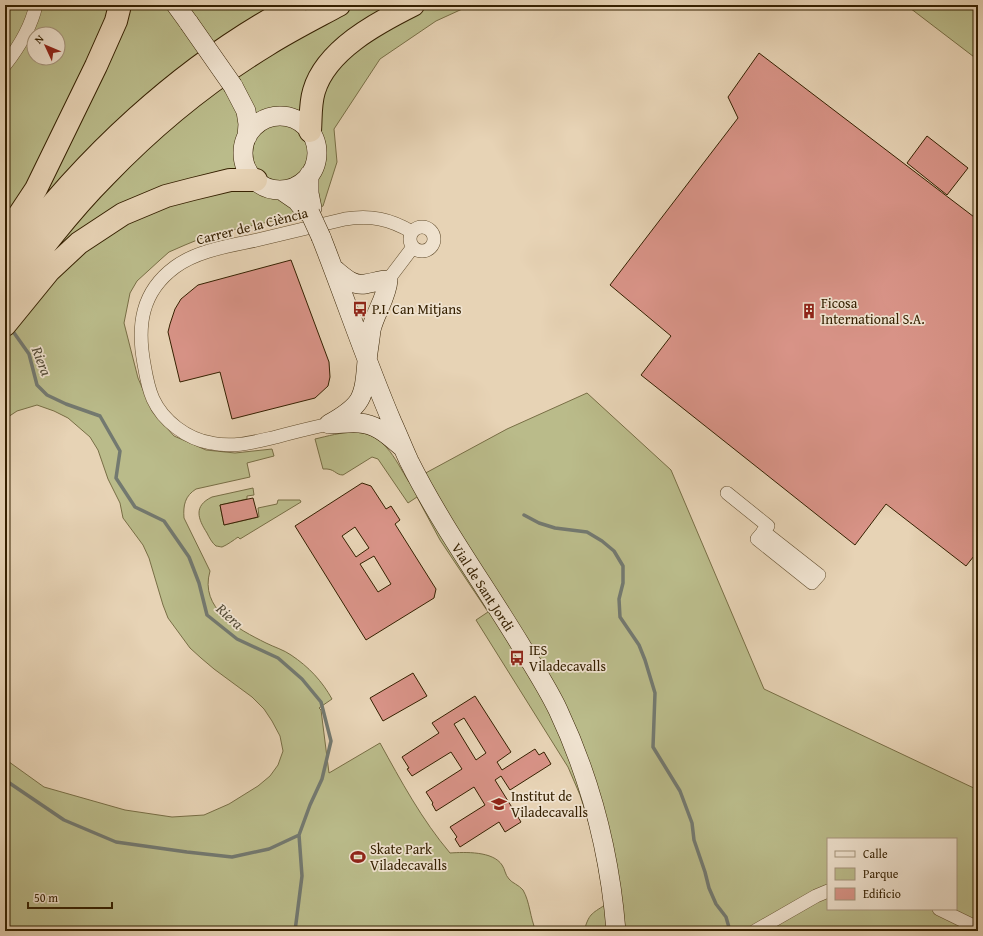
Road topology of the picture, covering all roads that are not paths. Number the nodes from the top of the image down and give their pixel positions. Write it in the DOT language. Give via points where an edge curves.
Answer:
graph roads {
  1 [pos="36,5"];
  2 [pos="120,5"];
  3 [pos="176,5"];
  4 [pos="296,5"];
  5 [pos="339,5"];
  6 [pos="413,5"];
  7 [pos="5,65"];
  8 [pos="235,90"];
  9 [pos="274,116"];
  10 [pos="310,131"];
  11 [pos="247,137"];
  12 [pos="310,175"];
  13 [pos="256,180"];
  14 [pos="281,190"];
  15 [pos="310,213"];
  16 [pos="412,232"];
  17 [pos="5,236"];
  18 [pos="413,247"];
  19 [pos="5,264"];
  20 [pos="334,269"];
  21 [pos="388,280"];
  22 [pos="5,298"];
  23 [pos="5,325"];
  24 [pos="367,360"];
  25 [pos="329,424"];
  26 [pos="404,450"];
  27 [pos="727,493"];
  28 [pos="763,531"];
  29 [pos="827,891"];
  30 [pos="941,910"];
  31 [pos="978,928"];
  32 [pos="616,931"];
  33 [pos="755,931"];
  1 -- 7 [label="street" via="28,31"];
  2 -- 17 [label="highway" via="116,21 96,66 36,189"];
  3 -- 8 [label="street, bridge"];
  4 -- 19 [label="highway" via="229,46 132,121 64,192"];
  5 -- 22 [label="highway" via="295,28 240,62 188,100 145,137 77,206"];
  6 -- 10 [label="highway" via="356,39 327,66 314,90"];
  8 -- 9 [label="street" via="246,97 256,109"];
  8 -- 11 [label="street" via="247,117"];
  9 -- 10 [label="street" via="291,117 302,122"];
  9 -- 11 [label="street" via="256,125"];
  10 -- 12 [label="street" via="317,150 316,163"];
  11 -- 13 [label="street" via="244,158 248,170"];
  12 -- 14 [label="street" via="300,184"];
  12 -- 15 [label="street"];
  13 -- 14 [label="street" via="267,188"];
  13 -- 23 [label="highway" via="230,180 193,189 166,196 123,214 79,244 49,271"];
  14 -- 15 [label="street"];
  15 -- 20 [label="street, Vial de Sant Jordi, bridge"];
  16 -- 18 [label="street" via="410,241"];
  16 -- 18 [label="street" via="416,228 424,227 430,230 434,238 427,250 420,251"];
  16 -- 25 [label="street, Carrer de la Ciència" via="382,219 361,217 213,250 189,258 175,267 148,299 142,314 140,330 146,377 161,412 182,431 197,440 212,444 242,445"];
  18 -- 21 [label="street"];
  20 -- 21 [label="street" via="354,284 364,285"];
  20 -- 24 [label="street, Vial de Sant Jordi"];
  21 -- 24 [label="street" via="388,288 374,320"];
  24 -- 25 [label="street" via="364,390 359,401 351,410"];
  24 -- 26 [label="street, Vial de Sant Jordi"];
  25 -- 26 [label="street" via="368,424 382,430"];
  26 -- 32 [label="street, Vial de Sant Jordi" via="452,539 507,623 558,710 595,806 609,871"];
  27 -- 28 [label="street" via="768,526"];
  29 -- 33 [label="street"];
  30 -- 31 [label="street"];
}
